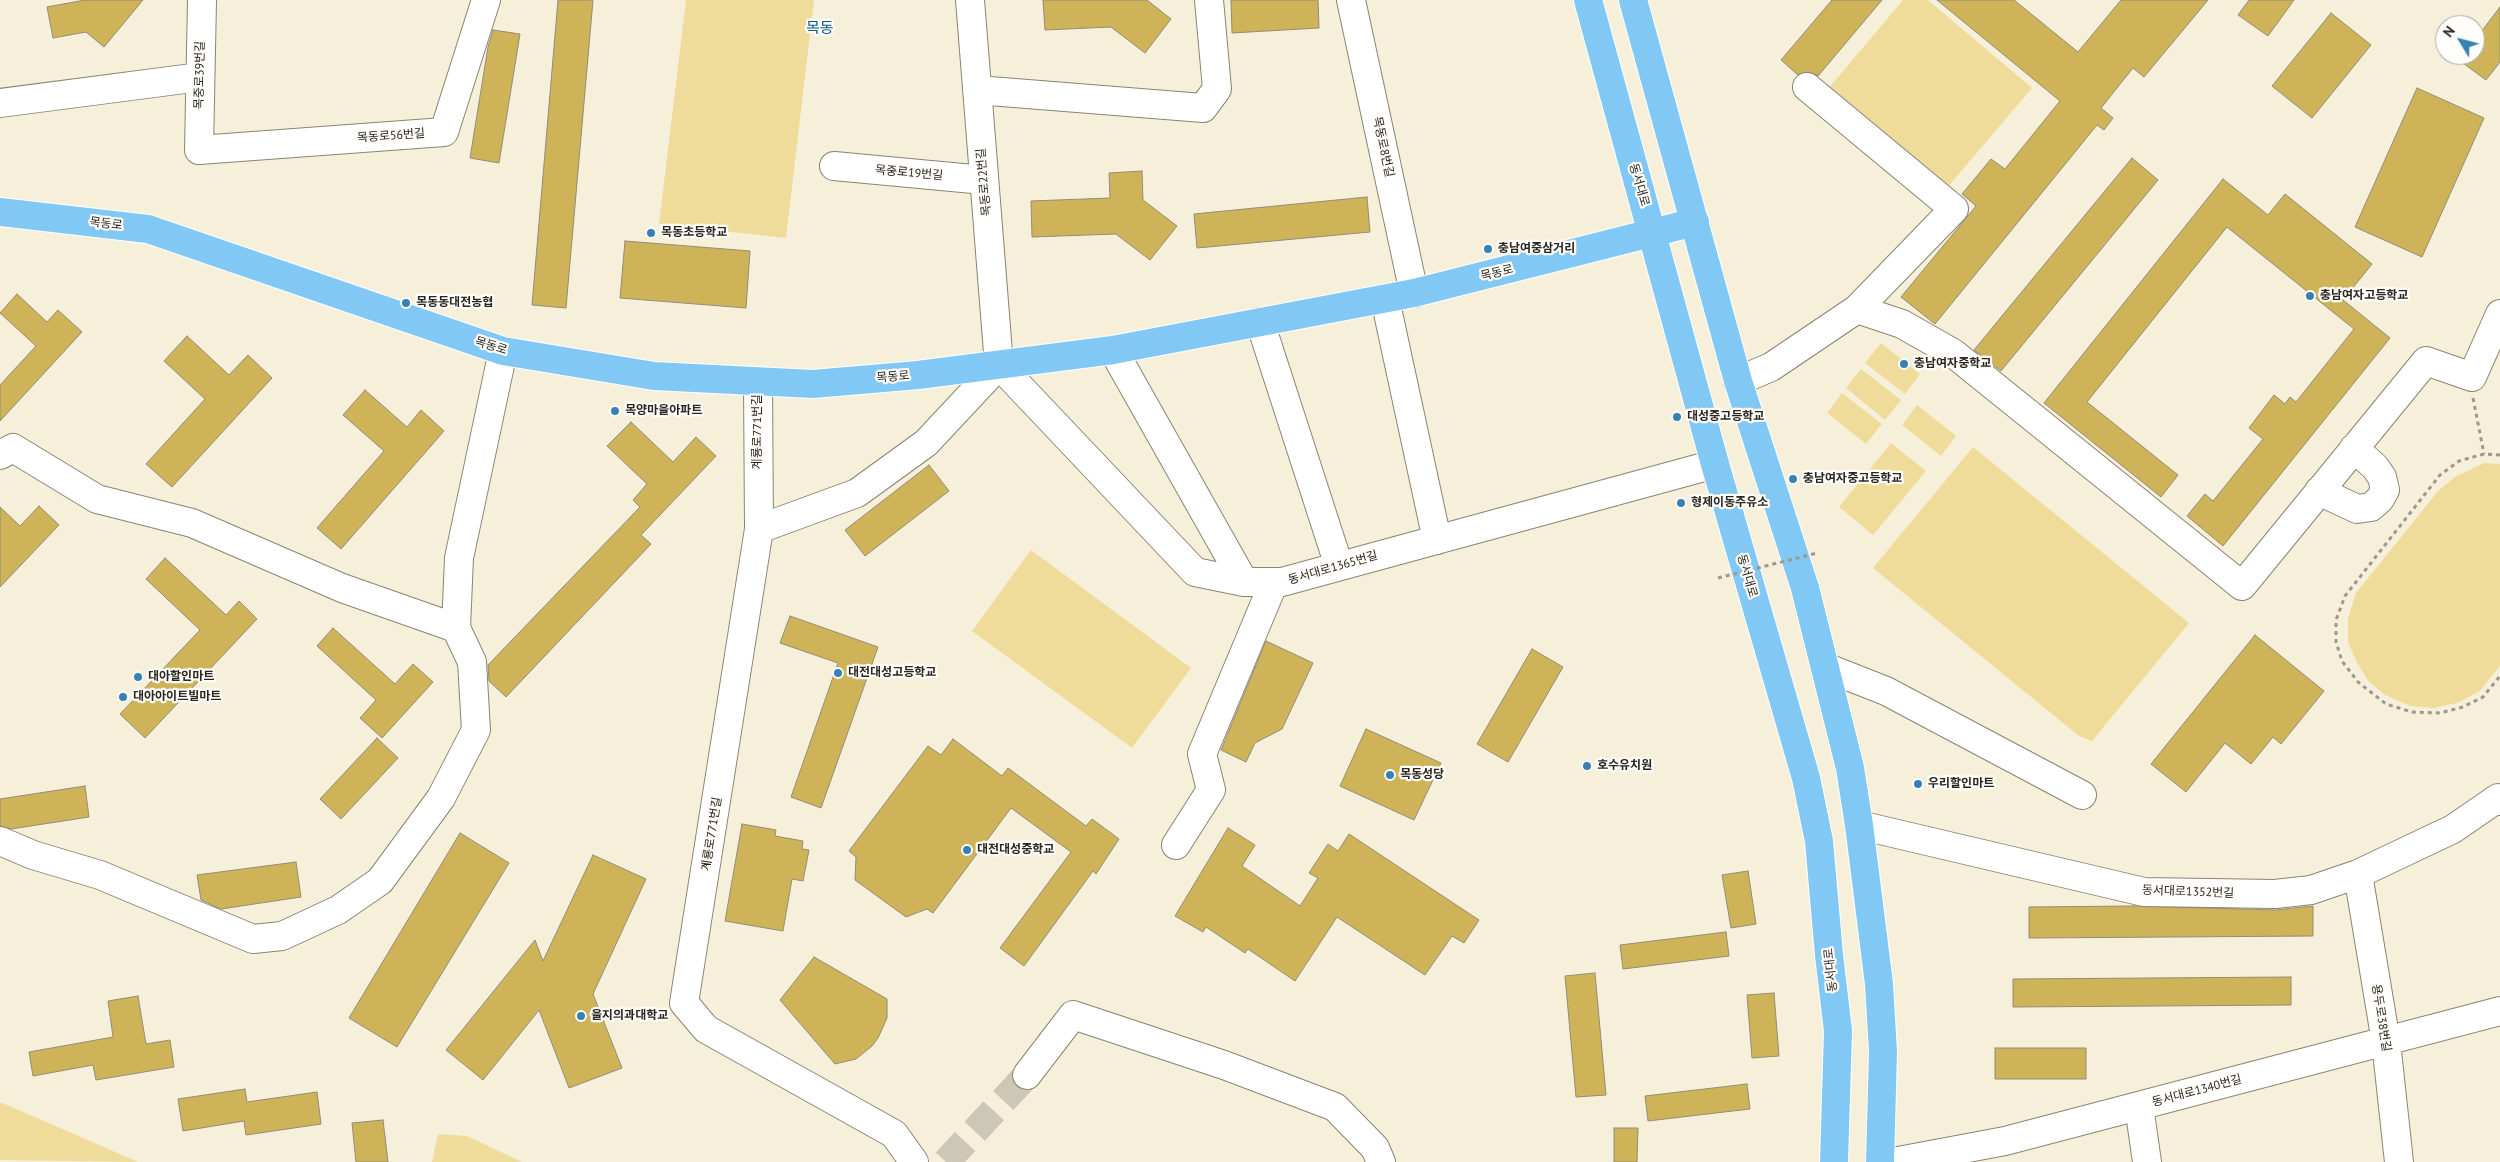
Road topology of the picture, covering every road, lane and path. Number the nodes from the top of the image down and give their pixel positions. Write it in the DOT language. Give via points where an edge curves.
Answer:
graph roads {
  1 [pos="202,0"];
  2 [pos="486,0"];
  3 [pos="970,0"];
  4 [pos="1209,0"];
  5 [pos="1351,0"];
  6 [pos="1588,0"];
  7 [pos="1633,0"];
  8 [pos="200,76"];
  9 [pos="1807,87"];
  10 [pos="977,90"];
  11 [pos="0,103"];
  12 [pos="199,150"];
  13 [pos="834,166"];
  14 [pos="984,180"];
  15 [pos="0,212"];
  16 [pos="1695,222"];
  17 [pos="1653,233"];
  18 [pos="1414,293"];
  19 [pos="1385,299"];
  20 [pos="1857,309"];
  21 [pos="2500,314"];
  22 [pos="1260,322"];
  23 [pos="1112,350"];
  24 [pos="503,351"];
  25 [pos="999,365"];
  26 [pos="2472,377"];
  27 [pos="1738,381"];
  28 [pos="758,382"];
  29 [pos="2354,448"];
  30 [pos="2484,454"];
  31 [pos="0,455"];
  32 [pos="2500,455"];
  33 [pos="1715,464"];
  34 [pos="2319,491"];
  35 [pos="759,529"];
  36 [pos="1436,540"];
  37 [pos="1817,553"];
  38 [pos="1339,566"];
  39 [pos="1718,578"];
  40 [pos="1244,582"];
  41 [pos="1274,582"];
  42 [pos="456,628"];
  43 [pos="1825,667"];
  44 [pos="2500,676"];
  45 [pos="2082,795"];
  46 [pos="2499,799"];
  47 [pos="1859,824"];
  48 [pos="0,841"];
  49 [pos="1176,846"];
  50 [pos="2358,874"];
  51 [pos="2500,1011"];
  52 [pos="2386,1042"];
  53 [pos="1027,1075"];
  54 [pos="2139,1106"];
  55 [pos="2008,1151"];
  56 [pos="914,1162"];
  57 [pos="1381,1162"];
  58 [pos="1834,1162"];
  59 [pos="1880,1162"];
  60 [pos="1893,1162"];
  61 [pos="2148,1162"];
  62 [pos="2399,1162"];
  1 -- 8 [label="street, 목중로39번길"];
  2 -- 12 [label="street, 목동로56번길" via="444,132"];
  3 -- 10 [label="street, 목동로22번길"];
  4 -- 10 [label="street" via="1217,89 1203,108"];
  5 -- 18 [label="street, 목동로8번길"];
  6 -- 17 [label="main road, 동서대로"];
  7 -- 16 [label="main road"];
  8 -- 11 [label="street"];
  8 -- 12 [label="street, 목중로39번길"];
  9 -- 20 [label="street" via="1954,210"];
  10 -- 14 [label="street, 목동로22번길"];
  13 -- 14 [label="street, 목중로19번길"];
  14 -- 25 [label="street, 목동로22번길"];
  15 -- 24 [label="main road, 목동로" via="148,229"];
  16 -- 17 [label="main road, 목동로"];
  16 -- 27 [label="main road"];
  17 -- 18 [label="main road, 목동로"];
  17 -- 33 [label="main road, 동서대로"];
  18 -- 19 [label="main road, 목동로"];
  19 -- 22 [label="main road, 목동로"];
  19 -- 36 [label="street"];
  20 -- 27 [label="street" via="1771,367"];
  20 -- 34 [label="street" via="1902,324 1953,353 2242,586"];
  21 -- 26 [label="street"];
  22 -- 23 [label="main road, 목동로"];
  22 -- 38 [label="street"];
  23 -- 25 [label="main road, 목동로"];
  23 -- 40 [label="street"];
  24 -- 28 [label="main road, 목동로" via="654,376"];
  24 -- 42 [label="street" via="459,558"];
  25 -- 28 [label="main road, 목동로" via="813,384"];
  25 -- 35 [label="street" via="926,442 857,493"];
  25 -- 40 [label="street, 동서대로1365번길" via="1195,572"];
  26 -- 29 [label="street" via="2426,361"];
  26 -- 30 [label="path" via="2474,409"];
  27 -- 43 [label="main road" via="1805,588"];
  28 -- 35 [label="street, 계룡로771번길"];
  29 -- 34 [label="street"];
  29 -- 34 [label="street" via="2382,477 2385,490 2380,500 2371,508 2357,509"];
  30 -- 32 [label="path"];
  30 -- 44 [label="path" via="2459,461 2440,475 2345,596 2336,620 2336,642 2342,661 2358,682 2386,704 2412,712 2440,713 2463,707 2483,697"];
  31 -- 42 [label="street" via="13,448 97,499 192,523 342,588"];
  33 -- 36 [label="street, 동서대로1365번길"];
  33 -- 58 [label="main road, 동서대로" via="1806,778 1819,841 1838,1031"];
  35 -- 56 [label="street, 계룡로771번길" via="684,1003 706,1029 894,1134"];
  36 -- 38 [label="street, 동서대로1365번길"];
  37 -- 39 [label="path, bridge"];
  38 -- 41 [label="street, 동서대로1365번길"];
  40 -- 41 [label="street, 동서대로1365번길"];
  41 -- 49 [label="street" via="1202,754 1211,790"];
  42 -- 48 [label="street" via="472,662 476,730 441,798 380,881 338,910 282,936 253,939 100,875 33,855"];
  43 -- 45 [label="street" via="1886,691"];
  43 -- 47 [label="main road" via="1850,768"];
  46 -- 50 [label="street, 동서대로1352번길" via="2453,829"];
  47 -- 50 [label="street, 동서대로1352번길" via="2144,892 2274,894 2311,890"];
  47 -- 59 [label="main road" via="1879,984 1882,1052"];
  50 -- 52 [label="street, 용두로38번길"];
  51 -- 52 [label="street, 동서대로1340번길"];
  52 -- 54 [label="street, 동서대로1340번길"];
  52 -- 62 [label="street, 용두로38번길"];
  53 -- 57 [label="street" via="1073,1015 1224,1065 1335,1107 1375,1148"];
  54 -- 55 [label="street, 동서대로1340번길"];
  54 -- 61 [label="street"];
  55 -- 60 [label="street, 동서대로1340번길"];
}
